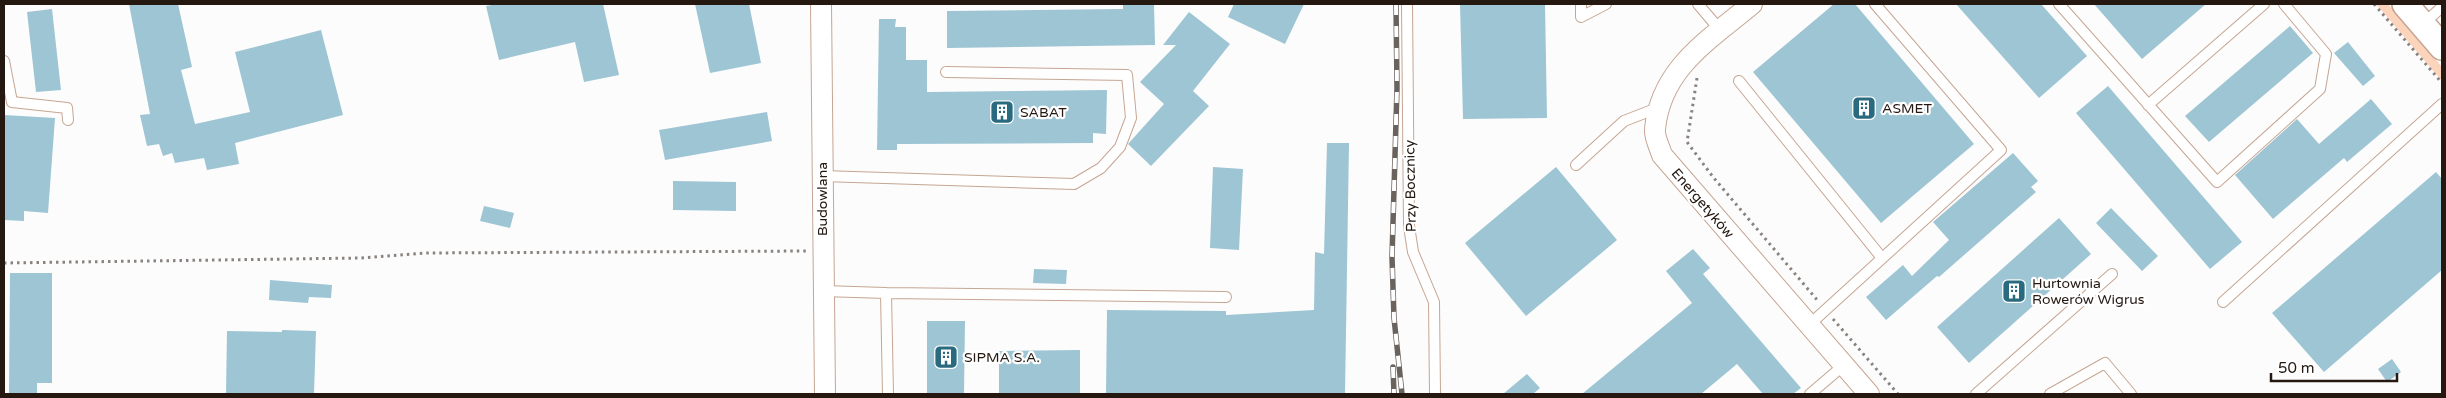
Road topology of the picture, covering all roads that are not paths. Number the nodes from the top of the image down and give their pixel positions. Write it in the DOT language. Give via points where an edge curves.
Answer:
graph roads {
  1 [pos="821,4"];
  2 [pos="1408,4"];
  3 [pos="1581,4"];
  4 [pos="1606,4"];
  5 [pos="1698,4"];
  6 [pos="1752,4"];
  7 [pos="1876,4"];
  8 [pos="2059,4"];
  9 [pos="2264,4"];
  10 [pos="2284,4"];
  11 [pos="2405,4"];
  12 [pos="2442,7"];
  13 [pos="2423,24"];
  14 [pos="1720,30"];
  15 [pos="2442,47"];
  16 [pos="4,61"];
  17 [pos="946,72"];
  18 [pos="1738,81"];
  19 [pos="2442,104"];
  20 [pos="2148,105"];
  21 [pos="1661,107"];
  22 [pos="68,120"];
  23 [pos="1576,165"];
  24 [pos="822,176"];
  25 [pos="1882,258"];
  26 [pos="2112,274"];
  27 [pos="823,291"];
  28 [pos="886,292"];
  29 [pos="1226,297"];
  30 [pos="2223,302"];
  31 [pos="1809,325"];
  32 [pos="1844,365"];
  33 [pos="825,394"];
  34 [pos="888,394"];
  35 [pos="1435,394"];
  36 [pos="1810,394"];
  37 [pos="1869,394"];
  38 [pos="1976,394"];
  39 [pos="2050,394"];
  40 [pos="2131,394"];
  1 -- 24 [label="street, Budowlana"];
  2 -- 35 [label="lane, Przy Bocznicy" via="1409,226 1413,252 1434,302"];
  3 -- 4 [label="lane" via="1581,17"];
  5 -- 14 [label="lane"];
  6 -- 14 [label="street, Energetyków"];
  7 -- 25 [label="lane" via="2001,150"];
  8 -- 20 [label="lane"];
  9 -- 20 [label="lane"];
  10 -- 20 [label="lane" via="2326,54 2320,90 2217,182"];
  11 -- 13 [label="street"];
  12 -- 13 [label="lane"];
  13 -- 15 [label="street"];
  14 -- 21 [label="street, Energetyków" via="1687,58 1668,83"];
  16 -- 22 [label="lane" via="12,102 67,108"];
  17 -- 24 [label="lane" via="1128,75 1131,118 1120,147 1101,168 1074,184"];
  18 -- 25 [label="lane"];
  19 -- 30 [label="lane"];
  21 -- 23 [label="lane" via="1624,121"];
  21 -- 31 [label="street, Energetyków" via="1654,131 1662,155"];
  24 -- 27 [label="street, Budowlana"];
  25 -- 31 [label="lane"];
  26 -- 38 [label="lane"];
  27 -- 28 [label="lane"];
  27 -- 33 [label="street, Budowlana"];
  28 -- 29 [label="lane"];
  28 -- 34 [label="lane"];
  31 -- 32 [label="street, Energetyków"];
  32 -- 36 [label="lane"];
  32 -- 37 [label="street, Energetyków"];
  39 -- 40 [label="lane" via="2105,363"];
}
